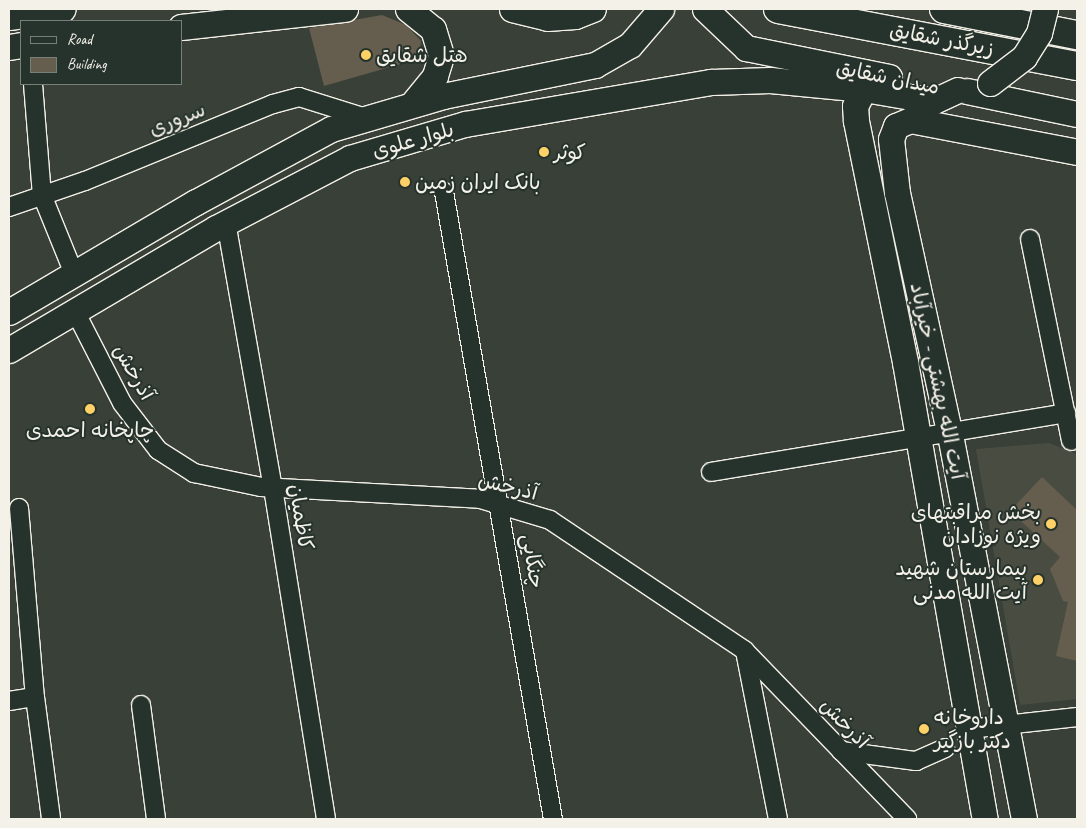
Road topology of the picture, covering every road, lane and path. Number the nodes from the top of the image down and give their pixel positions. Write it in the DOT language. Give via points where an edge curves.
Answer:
graph roads {
  1 [pos="62,9"];
  2 [pos="344,9"];
  3 [pos="408,9"];
  4 [pos="512,9"];
  5 [pos="593,9"];
  6 [pos="705,9"];
  7 [pos="778,9"];
  8 [pos="944,9"];
  9 [pos="1045,9"];
  10 [pos="9,16"];
  11 [pos="655,18"];
  12 [pos="182,27"];
  13 [pos="1077,35"];
  14 [pos="1077,66"];
  15 [pos="33,85"];
  16 [pos="864,89"];
  17 [pos="962,90"];
  18 [pos="412,104"];
  19 [pos="1077,114"];
  20 [pos="363,117"];
  21 [pos="1077,152"];
  22 [pos="444,192"];
  23 [pos="42,195"];
  24 [pos="9,207"];
  25 [pos="226,222"];
  26 [pos="1030,240"];
  27 [pos="74,274"];
  28 [pos="75,311"];
  29 [pos="9,312"];
  30 [pos="9,350"];
  31 [pos="1069,404"];
  32 [pos="949,431"];
  33 [pos="918,436"];
  34 [pos="1071,442"];
  35 [pos="710,472"];
  36 [pos="273,488"];
  37 [pos="501,505"];
  38 [pos="19,508"];
  39 [pos="744,650"];
  40 [pos="35,697"];
  41 [pos="9,701"];
  42 [pos="141,705"];
  43 [pos="1077,717"];
  44 [pos="1006,726"];
  45 [pos="969,729"];
  46 [pos="945,748"];
  47 [pos="841,751"];
  48 [pos="50,819"];
  49 [pos="156,819"];
  50 [pos="326,819"];
  51 [pos="553,819"];
  52 [pos="778,819"];
  53 [pos="907,819"];
  54 [pos="985,819"];
  55 [pos="1024,819"];
  1 -- 10 [label="main road"];
  2 -- 12 [label="main road"];
  3 -- 18 [label="main road" via="433,29 441,56 435,76"];
  4 -- 5 [label="main road" via="547,18 575,16"];
  6 -- 17 [label="main road, میدان شقایق" via="746,48 768,55"];
  7 -- 14 [label="main road, زیرگذر شقایق"];
  8 -- 13 [label="main road, زیرگذر شقایق"];
  9 -- 17 [label="main road, میدان شقایق, bridge" via="1039,33 1024,57 990,83"];
  11 -- 18 [label="main road, بلوار علوی" via="614,56 596,65"];
  15 -- 23 [label="street"];
  16 -- 17 [label="main road, بلوار علوی" via="934,101"];
  16 -- 25 [label="main road, بلوار علوی" via="770,80 711,82 465,124 350,158"];
  16 -- 33 [label="main road, آیت الله بهشتی - خیرآباد" via="855,106 856,121"];
  17 -- 19 [label="main road"];
  18 -- 20 [label="main road, بلوار علوی"];
  20 -- 23 [label="street, سروری" via="299,97 273,104 85,181"];
  20 -- 27 [label="main road, بلوار علوی" via="322,133"];
  21 -- 32 [label="main road, آیت الله بهشتی - خیرآباد" via="940,124 910,120 896,126 891,145 897,192"];
  22 -- 37 [label="street, چنگایی"];
  23 -- 24 [label="street, سروری"];
  23 -- 27 [label="street"];
  25 -- 28 [label="main road, بلوار علوی"];
  25 -- 36 [label="street, کاظمیان"];
  26 -- 31 [label="street"];
  27 -- 29 [label="main road, بلوار علوی"];
  28 -- 30 [label="main road, بلوار علوی"];
  28 -- 36 [label="street, آذرخش" via="122,403 158,450 194,473"];
  31 -- 32 [label="street"];
  31 -- 34 [label="street"];
  32 -- 33 [label="street"];
  32 -- 44 [label="main road, آیت الله بهشتی - خیرآباد"];
  33 -- 35 [label="street"];
  33 -- 45 [label="main road, آیت الله بهشتی - خیرآباد"];
  36 -- 37 [label="street, آذرخش" via="480,499"];
  36 -- 50 [label="street, کاظمیان"];
  37 -- 39 [label="street, آذرخش" via="550,520"];
  37 -- 51 [label="street, چنگایی"];
  38 -- 40 [label="street"];
  39 -- 47 [label="street, آذرخش"];
  39 -- 52 [label="street"];
  40 -- 41 [label="street"];
  40 -- 48 [label="street"];
  42 -- 49 [label="street"];
  43 -- 44 [label="street"];
  44 -- 45 [label="street"];
  44 -- 55 [label="main road, آیت الله بهشتی - خیرآباد"];
  45 -- 54 [label="main road, آیت الله بهشتی - خیرآباد"];
  46 -- 47 [label="street" via="916,761"];
  47 -- 53 [label="street, آذرخش"];
}
